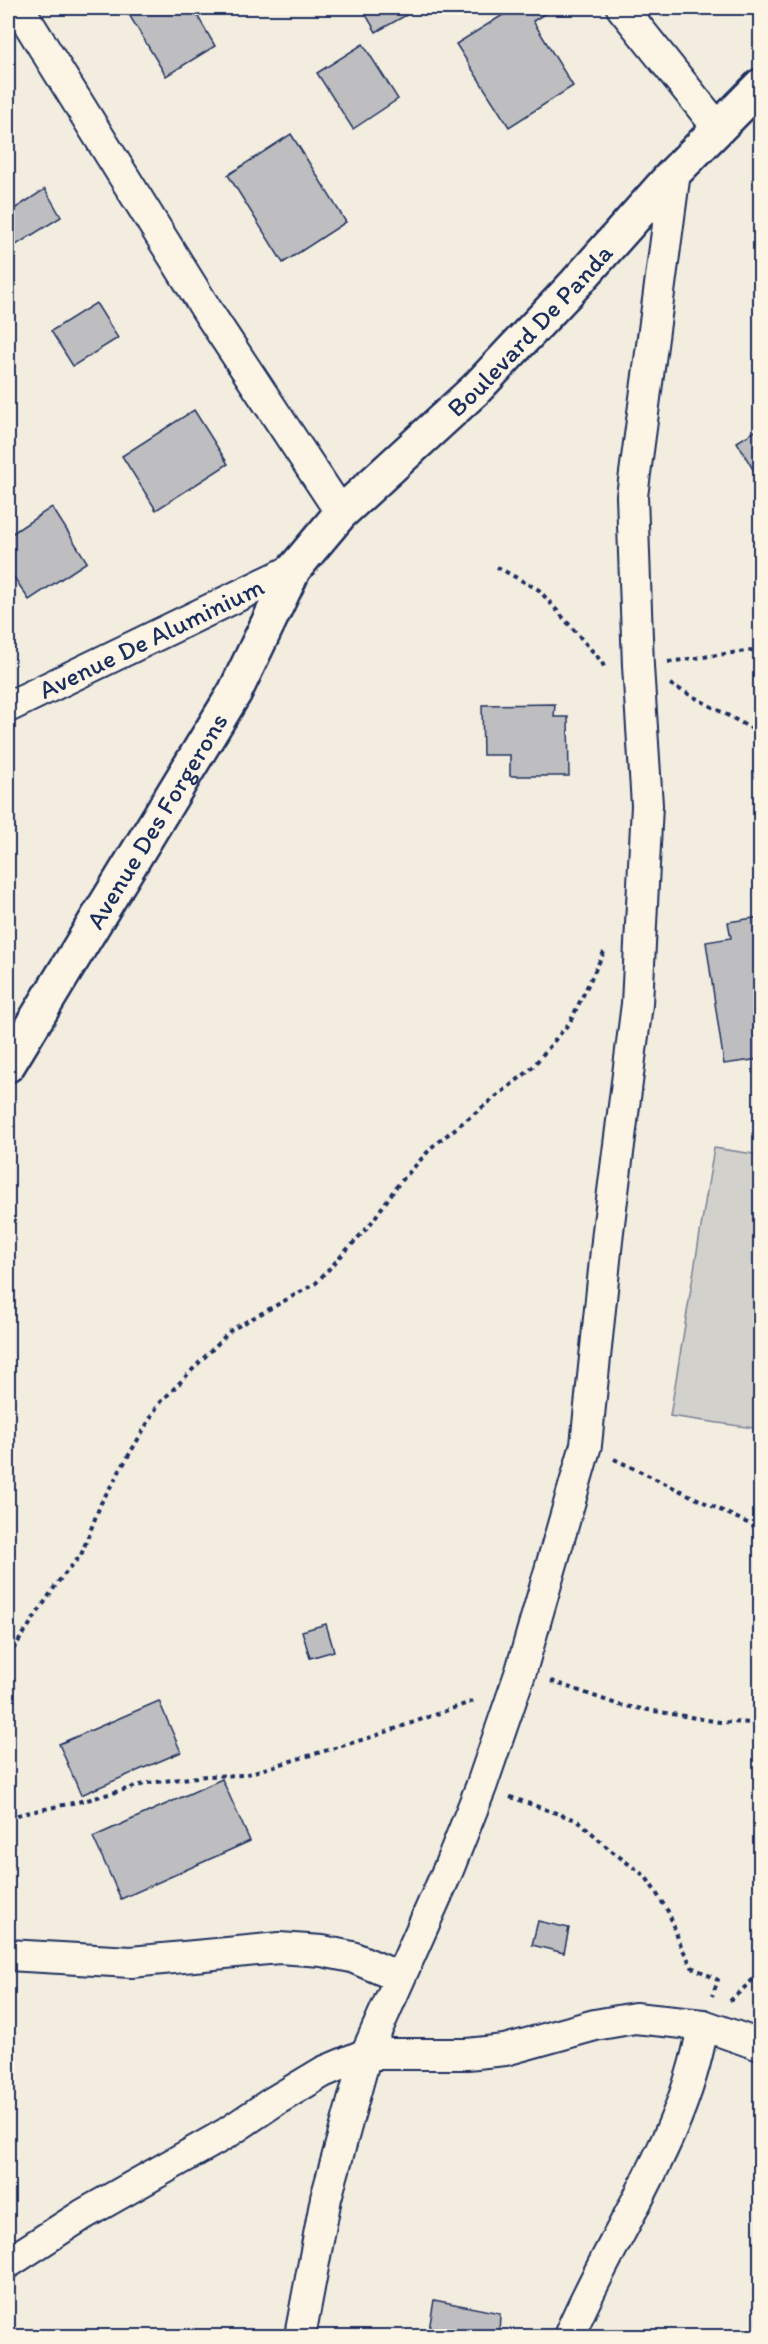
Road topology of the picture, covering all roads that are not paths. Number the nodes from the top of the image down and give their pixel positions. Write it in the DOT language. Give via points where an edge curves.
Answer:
graph roads {
  1 [pos="19,8"];
  2 [pos="622,8"];
  3 [pos="760,86"];
  4 [pos="718,128"];
  5 [pos="675,172"];
  6 [pos="341,513"];
  7 [pos="294,569"];
  8 [pos="8,707"];
  9 [pos="8,1065"];
  10 [pos="8,1955"];
  11 [pos="399,1977"];
  12 [pos="703,2025"];
  13 [pos="760,2044"];
  14 [pos="366,2054"];
  15 [pos="8,2263"];
  16 [pos="300,2337"];
  17 [pos="569,2337"];
  1 -- 6 [label="street" via="208,312"];
  2 -- 4 [label="street"];
  3 -- 4 [label="street, Boulevard De Panda"];
  4 -- 5 [label="street, Boulevard De Panda"];
  5 -- 6 [label="street, Boulevard De Panda" via="476,389"];
  5 -- 11 [label="street" via="632,496 647,805 637,1004 586,1445 521,1671 481,1787"];
  6 -- 7 [label="street, Boulevard De Panda"];
  7 -- 8 [label="street, Avenue De Aluminium"];
  7 -- 9 [label="street, Avenue Des Forgerons" via="235,692"];
  10 -- 11 [label="street" via="131,1962 279,1948 352,1957"];
  11 -- 14 [label="street"];
  12 -- 13 [label="street"];
  12 -- 14 [label="street" via="636,2018 505,2050"];
  12 -- 17 [label="street" via="697,2063 669,2132"];
  14 -- 15 [label="street" via="323,2072"];
  14 -- 16 [label="street" via="326,2198"];
}
